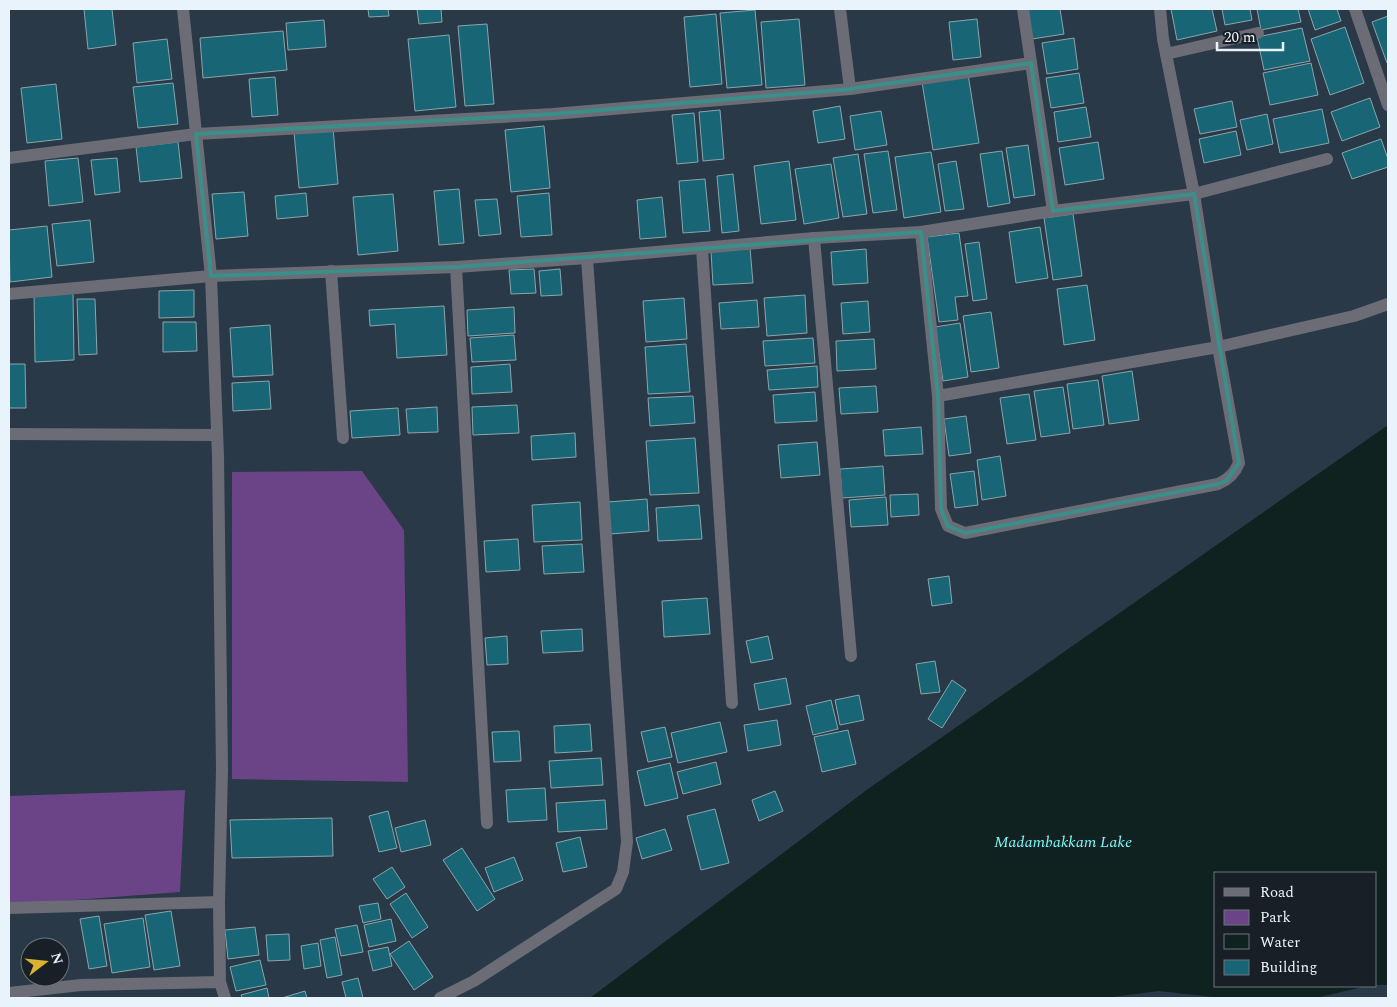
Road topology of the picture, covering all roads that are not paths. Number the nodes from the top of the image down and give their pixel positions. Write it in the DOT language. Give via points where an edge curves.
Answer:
graph roads {
  1 [pos="183,9"];
  2 [pos="840,9"];
  3 [pos="1023,9"];
  4 [pos="1160,9"];
  5 [pos="1355,9"];
  6 [pos="1258,33"];
  7 [pos="1166,54"];
  8 [pos="1031,63"];
  9 [pos="850,89"];
  10 [pos="1388,105"];
  11 [pos="196,134"];
  12 [pos="9,158"];
  13 [pos="1328,159"];
  14 [pos="1194,194"];
  15 [pos="1054,211"];
  16 [pos="921,232"];
  17 [pos="814,238"];
  18 [pos="702,248"];
  19 [pos="586,258"];
  20 [pos="456,267"];
  21 [pos="331,271"];
  22 [pos="211,276"];
  23 [pos="9,294"];
  24 [pos="1388,304"];
  25 [pos="1218,347"];
  26 [pos="938,396"];
  27 [pos="9,434"];
  28 [pos="217,434"];
  29 [pos="344,438"];
  30 [pos="851,656"];
  31 [pos="732,703"];
  32 [pos="487,823"];
  33 [pos="220,902"];
  34 [pos="9,908"];
  35 [pos="220,982"];
  36 [pos="9,994"];
  37 [pos="225,998"];
  38 [pos="440,998"];
  1 -- 11 [label="street"];
  2 -- 9 [label="street"];
  3 -- 8 [label="street"];
  4 -- 7 [label="street"];
  5 -- 10 [label="street"];
  6 -- 7 [label="street"];
  7 -- 14 [label="street"];
  8 -- 9 [label="street"];
  8 -- 15 [label="street"];
  9 -- 11 [label="street" via="553,114"];
  11 -- 12 [label="street"];
  11 -- 22 [label="street"];
  13 -- 14 [label="street"];
  14 -- 15 [label="street"];
  14 -- 25 [label="street"];
  15 -- 16 [label="street"];
  16 -- 17 [label="street"];
  16 -- 26 [label="street"];
  17 -- 18 [label="street"];
  17 -- 30 [label="street"];
  18 -- 19 [label="street"];
  18 -- 31 [label="street"];
  19 -- 20 [label="street"];
  19 -- 38 [label="street" via="627,842 623,872 616,889 474,981"];
  20 -- 21 [label="street"];
  20 -- 32 [label="street"];
  21 -- 22 [label="street"];
  21 -- 29 [label="street"];
  22 -- 23 [label="street"];
  22 -- 28 [label="street"];
  24 -- 25 [label="street" via="1354,316"];
  25 -- 26 [label="street"];
  25 -- 26 [label="street" via="1239,463 1226,481 965,533 948,526 941,509"];
  27 -- 28 [label="street"];
  28 -- 33 [label="street" via="222,769"];
  33 -- 34 [label="street"];
  33 -- 35 [label="street"];
  35 -- 36 [label="street" via="81,985"];
  35 -- 37 [label="street"];
}
